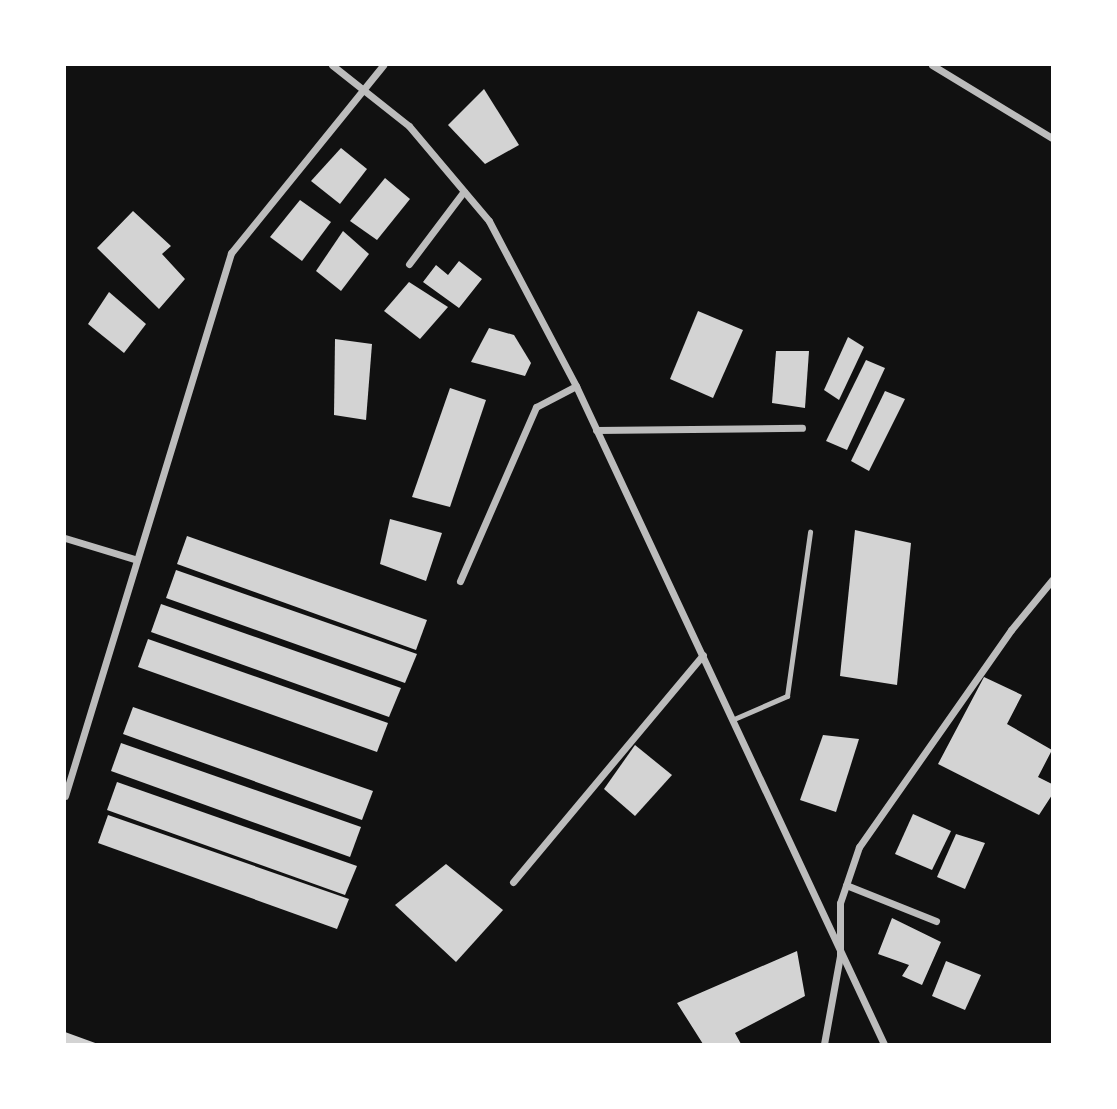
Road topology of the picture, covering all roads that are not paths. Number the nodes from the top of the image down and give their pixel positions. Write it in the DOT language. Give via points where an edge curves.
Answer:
graph roads {
  1 [pos="332,65"];
  2 [pos="383,65"];
  3 [pos="932,65"];
  4 [pos="363,92"];
  5 [pos="1052,138"];
  6 [pos="464,191"];
  7 [pos="409,264"];
  8 [pos="576,386"];
  9 [pos="802,428"];
  10 [pos="596,430"];
  11 [pos="810,532"];
  12 [pos="65,538"];
  13 [pos="134,559"];
  14 [pos="1052,580"];
  15 [pos="460,581"];
  16 [pos="703,655"];
  17 [pos="734,719"];
  18 [pos="65,796"];
  19 [pos="513,882"];
  20 [pos="846,885"];
  21 [pos="936,921"];
  22 [pos="840,956"];
  23 [pos="824,1044"];
  24 [pos="884,1044"];
  1 -- 4 [label="street"];
  2 -- 4 [label="street"];
  3 -- 5 [label="street"];
  4 -- 6 [label="street" via="409,126"];
  4 -- 13 [label="street" via="231,253"];
  6 -- 7 [label="street"];
  6 -- 8 [label="street" via="489,221"];
  8 -- 10 [label="street"];
  8 -- 15 [label="street" via="536,407"];
  9 -- 10 [label="street"];
  10 -- 16 [label="street"];
  11 -- 17 [label="lane" via="787,696"];
  12 -- 13 [label="street"];
  13 -- 18 [label="street"];
  14 -- 20 [label="street" via="1010,630 859,847"];
  16 -- 17 [label="street"];
  16 -- 19 [label="street"];
  17 -- 22 [label="street"];
  20 -- 21 [label="street"];
  20 -- 22 [label="street" via="840,902"];
  22 -- 23 [label="street"];
  22 -- 24 [label="street"];
}
